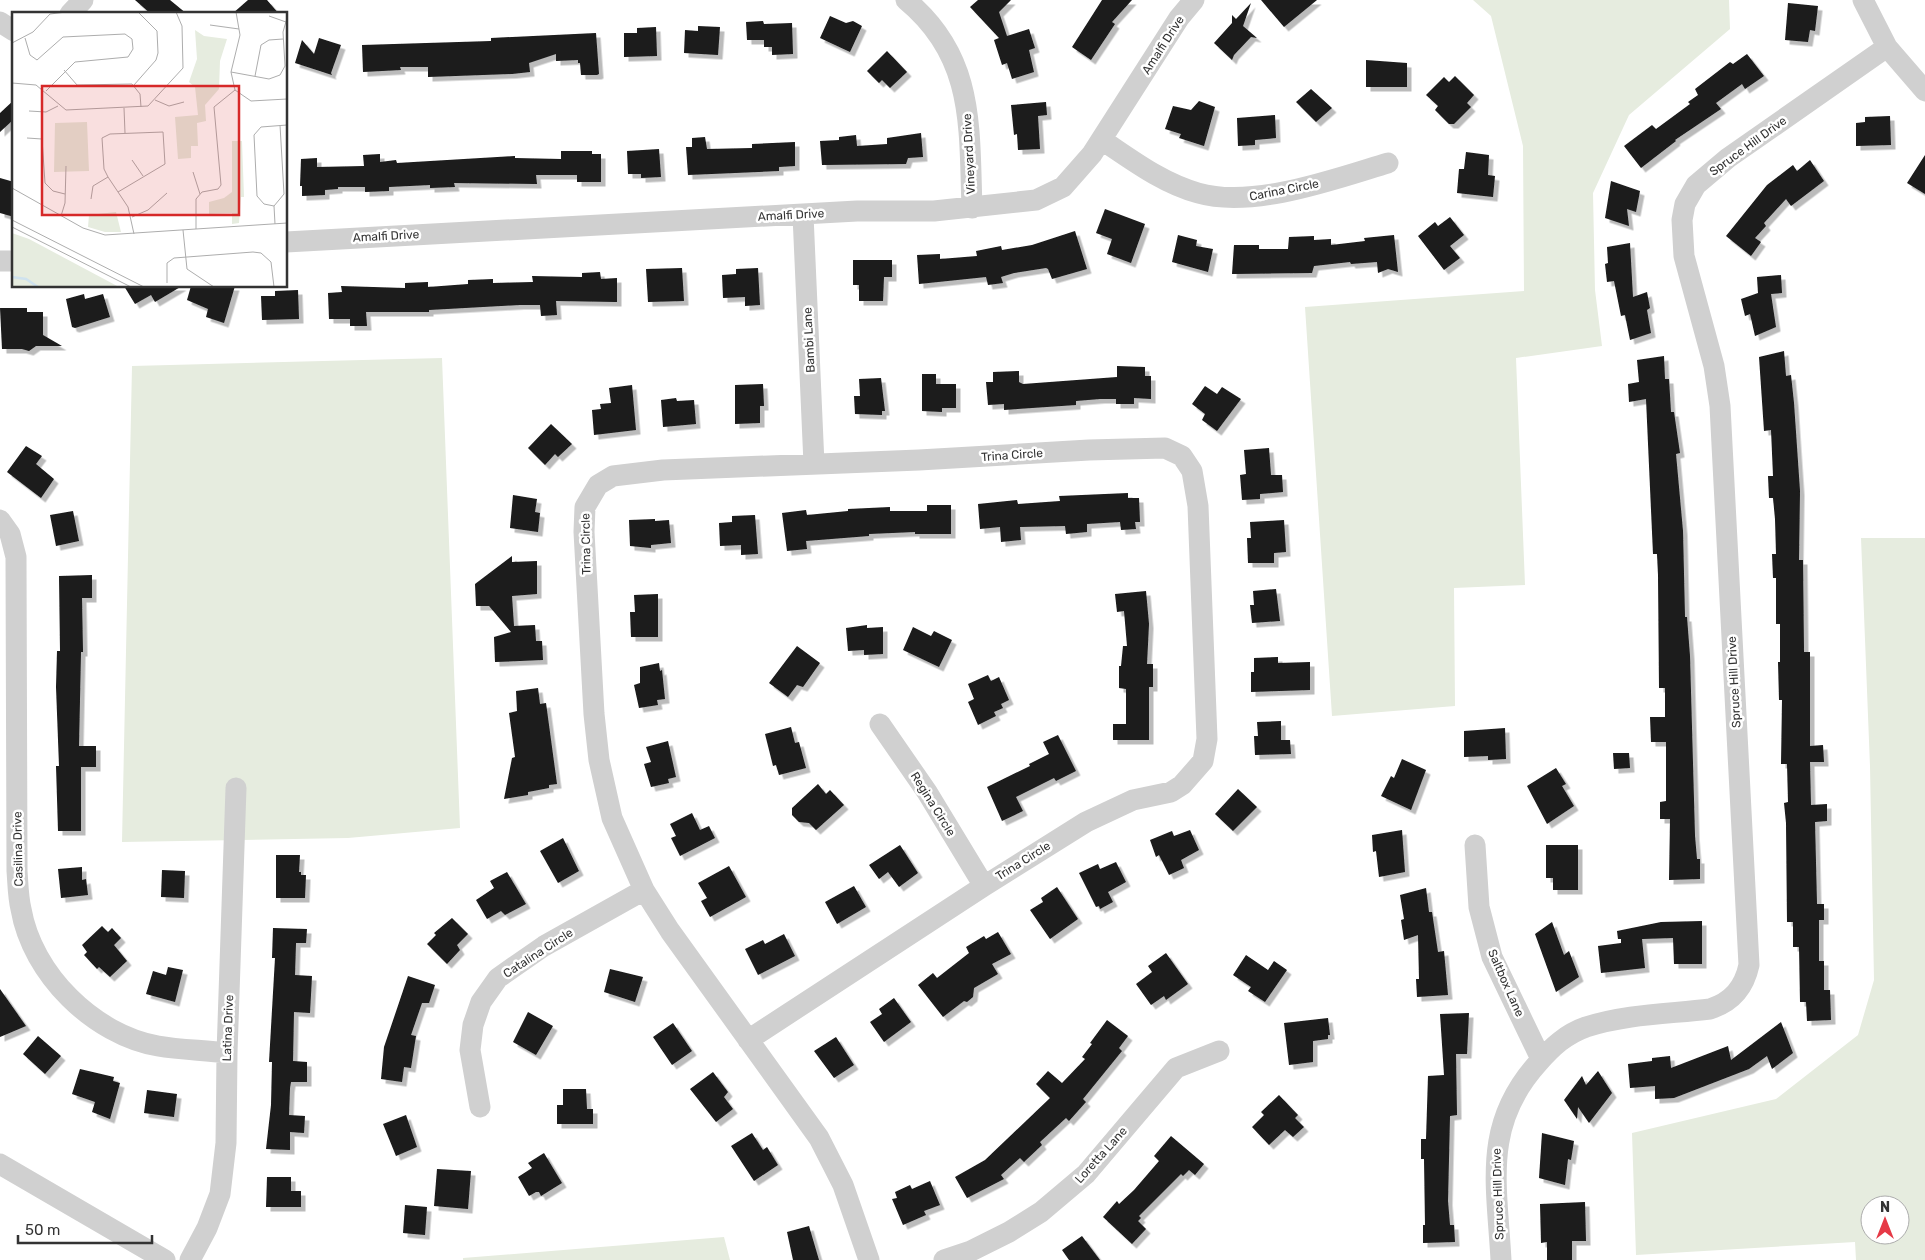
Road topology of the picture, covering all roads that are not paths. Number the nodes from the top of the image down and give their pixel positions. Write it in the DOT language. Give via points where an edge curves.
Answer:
graph roads {
  1 [pos="83,0"];
  2 [pos="906,0"];
  3 [pos="1194,0"];
  4 [pos="1863,0"];
  5 [pos="72,12"];
  6 [pos="0,22"];
  7 [pos="12,30"];
  8 [pos="1887,46"];
  9 [pos="1925,91"];
  10 [pos="1102,140"];
  11 [pos="1388,164"];
  12 [pos="972,208"];
  13 [pos="803,215"];
  14 [pos="288,242"];
  15 [pos="814,464"];
  16 [pos="0,520"];
  17 [pos="880,724"];
  18 [pos="236,788"];
  19 [pos="1475,845"];
  20 [pos="984,886"];
  21 [pos="644,890"];
  22 [pos="748,1040"];
  23 [pos="1219,1050"];
  24 [pos="227,1053"];
  25 [pos="1541,1059"];
  26 [pos="480,1107"];
  27 [pos="0,1164"];
  28 [pos="165,1260"];
  29 [pos="190,1260"];
  30 [pos="869,1260"];
  31 [pos="944,1260"];
  32 [pos="1501,1260"];
  1 -- 5 [label="street"];
  2 -- 12 [label="street, Vineyard Drive" via="921,12 946,43 961,78 968,118"];
  3 -- 10 [label="street, Amalfi Drive" via="1179,18"];
  4 -- 8 [label="street"];
  6 -- 7 [label="street"];
  8 -- 9 [label="street"];
  8 -- 25 [label="street, Spruce Hill Drive" via="1728,158 1696,185 1685,204 1682,220 1684,256 1714,366 1720,406 1747,974 1732,999 1724,1005 1613,1020 1584,1028 1562,1039"];
  10 -- 11 [label="street, Carina Circle" via="1161,179 1199,194 1244,198 1306,187"];
  10 -- 12 [label="street, Amalfi Drive" via="1063,187 1036,200"];
  12 -- 13 [label="street, Amalfi Drive"];
  13 -- 14 [label="street, Amalfi Drive"];
  13 -- 15 [label="street, Bambi Lane"];
  15 -- 20 [label="street, Trina Circle" via="1165,448 1182,456 1192,471 1198,506 1207,739 1203,761 1182,785 1171,792 1133,800 1086,822"];
  15 -- 21 [label="street, Trina Circle" via="664,470 613,476 598,485 585,507 599,760 612,818"];
  16 -- 24 [label="street, Casilina Drive" via="10,534 16,557 17,871 21,910 35,951 59,987 80,1009 113,1030 157,1046"];
  17 -- 20 [label="street, Regina Circle" via="927,792"];
  18 -- 24 [label="street, Latina Drive"];
  19 -- 25 [label="street, Saltbox Lane" via="1480,907 1492,957"];
  20 -- 22 [label="street, Trina Circle"];
  21 -- 22 [label="street, Trina Circle"];
  21 -- 26 [label="street, Catalina Circle" via="544,946 498,978 481,1002 473,1025 470,1050"];
  22 -- 30 [label="street, Trina Circle" via="818,1138 843,1185"];
  23 -- 31 [label="street, Loretta Lane" via="1176,1068 1086,1174 1042,1212 971,1251"];
  24 -- 29 [label="street, Latina Drive" via="226,1143 220,1194"];
  25 -- 32 [label="street, Spruce Hill Drive" via="1526,1076 1508,1107 1497,1139"];
  27 -- 28 [label="street"];
}
